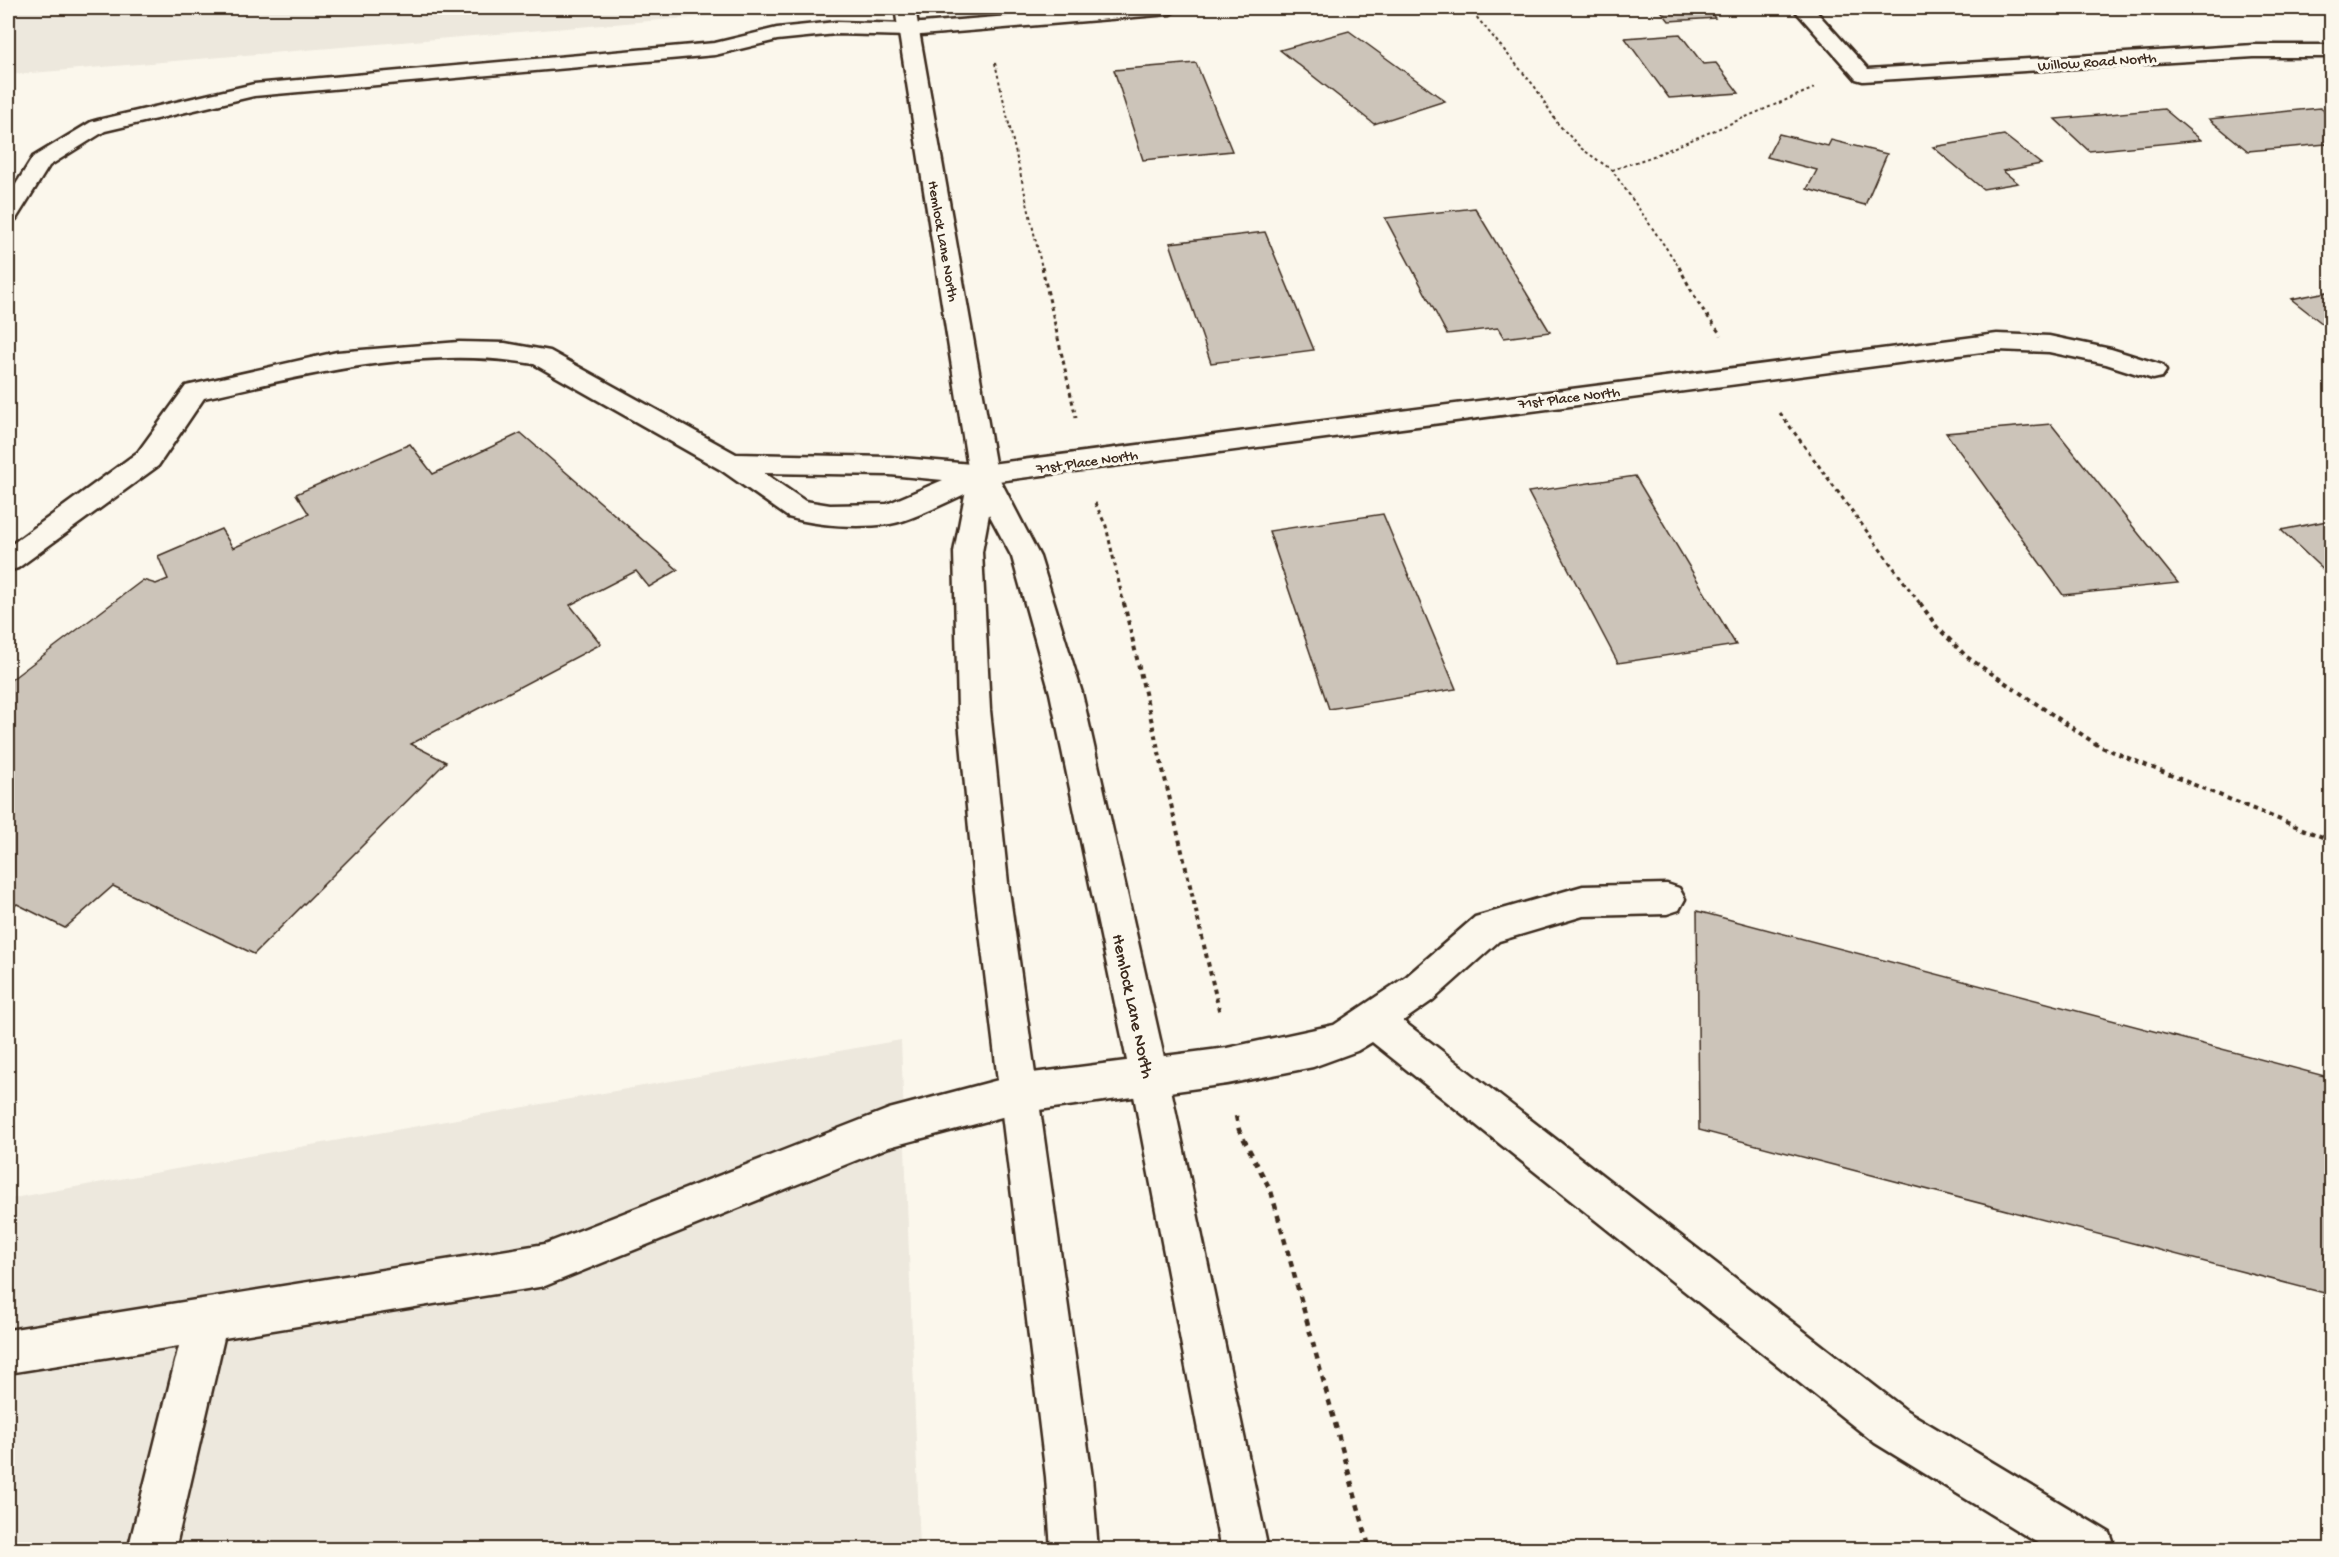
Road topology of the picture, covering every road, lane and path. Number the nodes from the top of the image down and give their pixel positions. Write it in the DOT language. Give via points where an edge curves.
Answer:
graph roads {
  1 [pos="1170,8"];
  2 [pos="1469,8"];
  3 [pos="1803,8"];
  4 [pos="907,19"];
  5 [pos="846,48"];
  6 [pos="715,49"];
  7 [pos="2331,51"];
  8 [pos="780,53"];
  9 [pos="994,56"];
  10 [pos="1863,75"];
  11 [pos="1612,170"];
  12 [pos="8,214"];
  13 [pos="2153,371"];
  14 [pos="1750,373"];
  15 [pos="1078,425"];
  16 [pos="731,463"];
  17 [pos="983,474"];
  18 [pos="8,561"];
  19 [pos="2331,841"];
  20 [pos="1667,899"];
  21 [pos="1373,1020"];
  22 [pos="1149,1075"];
  23 [pos="1017,1094"];
  24 [pos="207,1320"];
  25 [pos="8,1352"];
  26 [pos="151,1550"];
  27 [pos="1075,1550"];
  28 [pos="1245,1550"];
  29 [pos="2093,1550"];
  1 -- 4 [label="main road"];
  2 -- 11 [label="path" via="1535,87 1558,124 1582,149"];
  3 -- 10 [label="main road"];
  4 -- 5 [label="main road"];
  4 -- 6 [label="main road" via="777,34"];
  4 -- 17 [label="main road, Hemlock Lane North"];
  6 -- 8 [label="main road"];
  6 -- 12 [label="main road" via="254,90 98,126 41,162"];
  7 -- 10 [label="main road, Willow Road North" via="2254,51"];
  9 -- 15 [label="path"];
  10 -- 11 [label="path" via="1808,90"];
  11 -- 14 [label="path" via="1674,257 1698,303"];
  13 -- 14 [label="main road, 71st Place North" via="2049,344 1997,342"];
  14 -- 17 [label="main road, 71st Place North"];
  14 -- 19 [label="path" via="1937,627 1967,657 2099,746"];
  16 -- 17 [label="main road" via="890,466"];
  16 -- 17 [label="main road" via="798,510 830,515 890,514"];
  16 -- 18 [label="main road" via="541,357 459,350 337,360 195,392 148,459"];
  17 -- 22 [label="main road, Hemlock Lane North" via="1026,557 1065,693"];
  17 -- 23 [label="main road, Hemlock Lane North" via="968,552 974,710"];
  20 -- 21 [label="main road" via="1582,901 1488,928 1420,988"];
  21 -- 22 [label="main road" via="1344,1039 1313,1049 1227,1066"];
  21 -- 29 [label="main road" via="1890,1427"];
  22 -- 23 [label="main road"];
  22 -- 28 [label="main road, Hemlock Lane North"];
  23 -- 24 [label="main road" via="889,1128 544,1265"];
  23 -- 27 [label="main road, Hemlock Lane North" via="1069,1477"];
  24 -- 25 [label="main road"];
  24 -- 26 [label="main road"];
}
